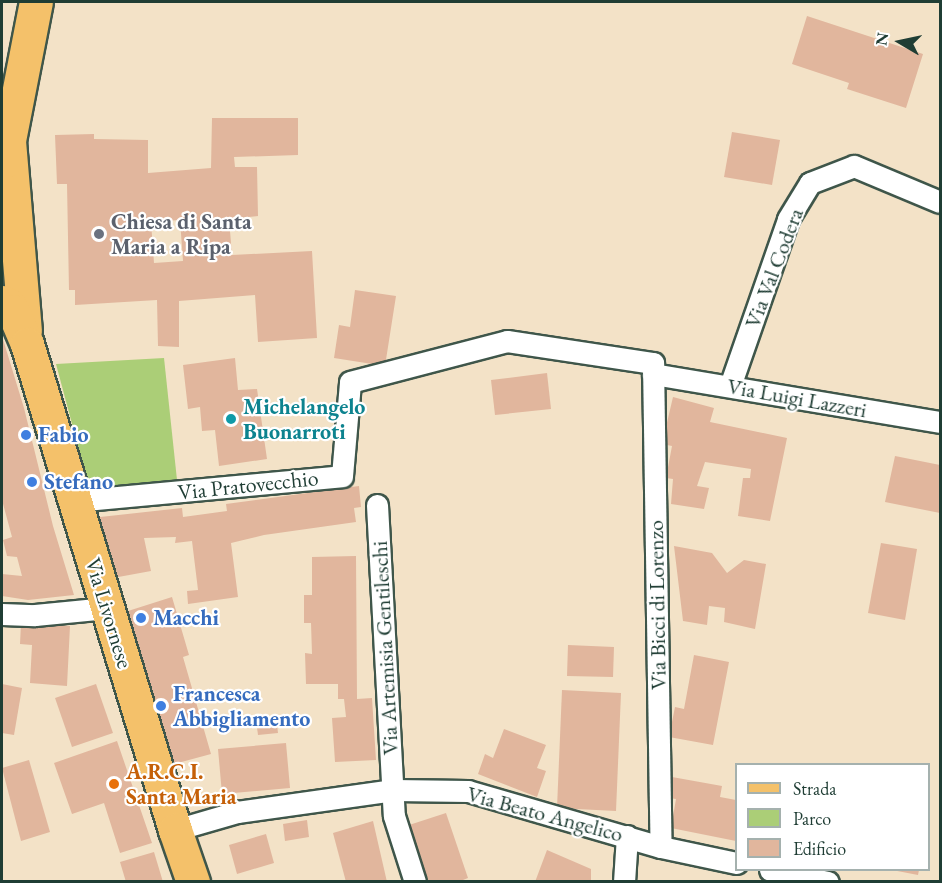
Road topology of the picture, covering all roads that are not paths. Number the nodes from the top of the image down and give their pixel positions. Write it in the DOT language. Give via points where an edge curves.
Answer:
graph roads {
  1 [pos="36,2"];
  2 [pos="9,141"];
  3 [pos="2,187"];
  4 [pos="940,202"];
  5 [pos="2,302"];
  6 [pos="27,344"];
  7 [pos="653,368"];
  8 [pos="730,386"];
  9 [pos="940,422"];
  10 [pos="74,501"];
  11 [pos="377,506"];
  12 [pos="107,608"];
  13 [pos="2,614"];
  14 [pos="393,790"];
  15 [pos="175,830"];
  16 [pos="627,836"];
  17 [pos="661,847"];
  18 [pos="735,863"];
  19 [pos="775,871"];
  20 [pos="193,882"];
  21 [pos="415,882"];
  22 [pos="624,882"];
  23 [pos="828,882"];
  1 -- 2 [label="main road"];
  2 -- 3 [label="main road"];
  2 -- 6 [label="main road, Via Livornese"];
  4 -- 8 [label="street, Via Val Codera" via="854,166 810,183 788,219"];
  5 -- 6 [label="main road, Via Livornese" via="9,304"];
  6 -- 10 [label="main road, Via Livornese"];
  7 -- 8 [label="street, Via Luigi Lazzeri"];
  7 -- 10 [label="street, Via Pratovecchio" via="507,341 350,382 342,476"];
  7 -- 17 [label="street, Via Bicci di Lorenzo"];
  8 -- 9 [label="street, Via Luigi Lazzeri"];
  10 -- 12 [label="main road, Via Livornese"];
  11 -- 14 [label="street, Via Artemisia Gentileschi"];
  12 -- 13 [label="street"];
  12 -- 15 [label="main road, Via Livornese"];
  14 -- 15 [label="street, Via Beato Angelico" via="237,812"];
  14 -- 16 [label="street, Via Beato Angelico" via="468,791"];
  14 -- 21 [label="street, Via Artemisia Gentileschi" via="394,816"];
  15 -- 20 [label="main road, Via Livornese"];
  16 -- 17 [label="street, Via Beato Angelico"];
  16 -- 22 [label="street"];
  17 -- 18 [label="street, Via Beato Angelico"];
  19 -- 23 [label="street"];
}
